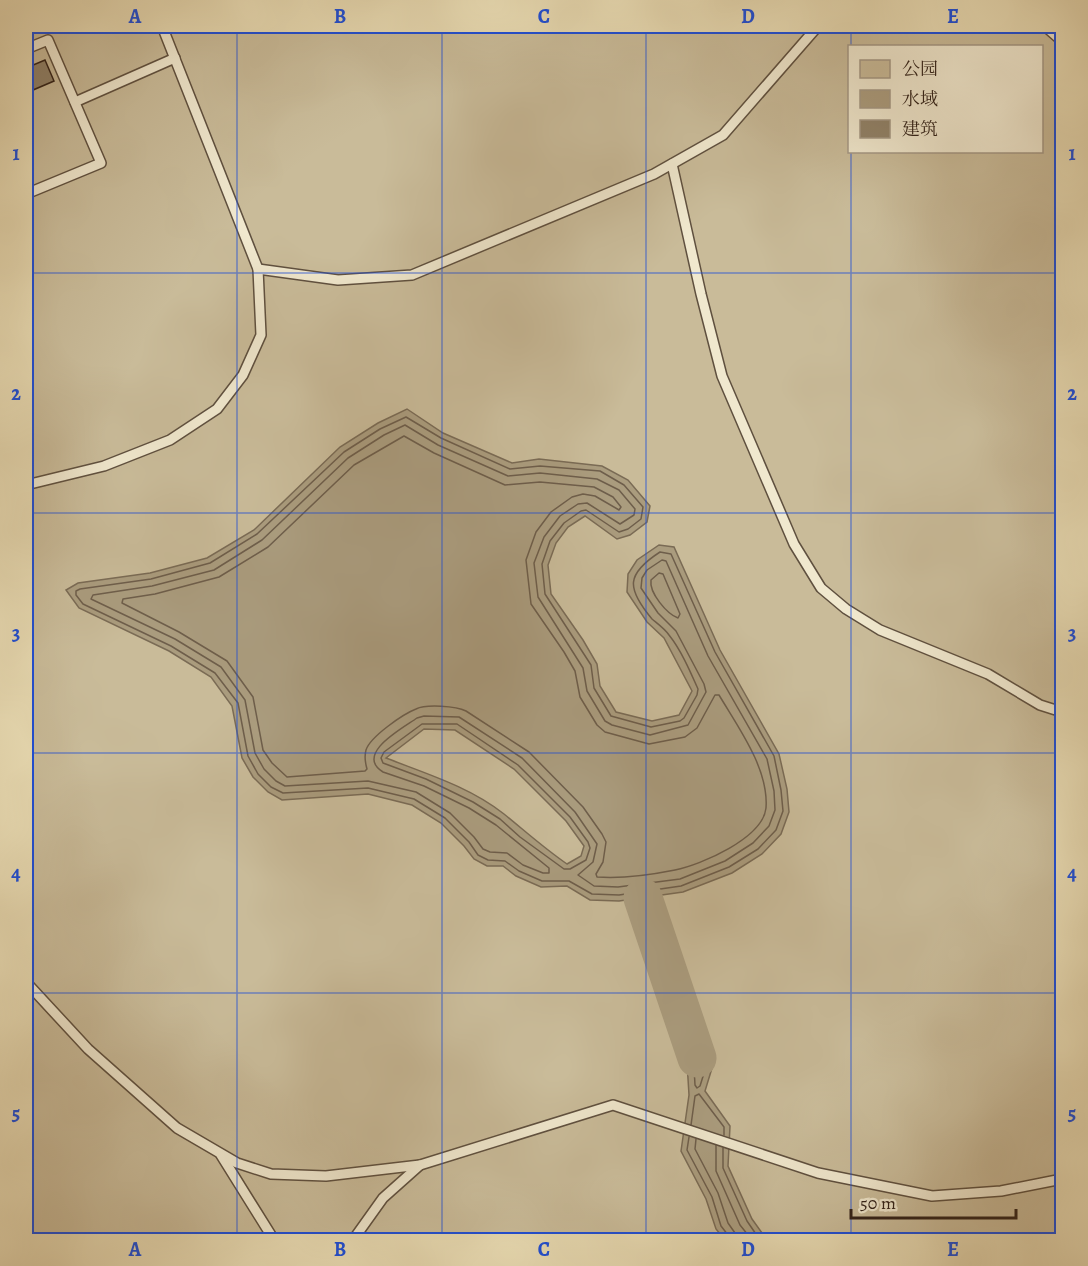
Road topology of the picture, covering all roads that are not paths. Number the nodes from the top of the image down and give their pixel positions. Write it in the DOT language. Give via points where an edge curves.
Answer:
graph roads {
  1 [pos="162,26"];
  2 [pos="818,26"];
  3 [pos="842,26"];
  4 [pos="849,26"];
  5 [pos="1038,26"];
  6 [pos="1062,41"];
  7 [pos="26,49"];
  8 [pos="175,58"];
  9 [pos="75,102"];
  10 [pos="672,164"];
  11 [pos="26,194"];
  12 [pos="258,269"];
  13 [pos="26,485"];
  14 [pos="1062,712"];
  15 [pos="26,982"];
  16 [pos="220,1153"];
  17 [pos="420,1165"];
  18 [pos="1062,1179"];
  19 [pos="274,1240"];
  20 [pos="353,1240"];
  1 -- 8 [label="lane"];
  2 -- 10 [label="lane" via="723,135"];
  3 -- 4 [label="lane"];
  5 -- 6 [label="lane" via="1046,27"];
  7 -- 9 [label="lane" via="48,40"];
  8 -- 9 [label="lane"];
  8 -- 12 [label="lane"];
  9 -- 11 [label="lane" via="101,163"];
  10 -- 12 [label="lane" via="412,275 338,280"];
  10 -- 14 [label="lane" via="722,376 794,544 821,588 880,630 988,674 1040,705"];
  12 -- 13 [label="lane" via="261,335 243,375 217,409 170,440 104,466"];
  15 -- 16 [label="lane" via="87,1050 177,1128"];
  16 -- 17 [label="lane" via="270,1174 326,1176"];
  16 -- 19 [label="lane"];
  17 -- 18 [label="lane" via="613,1105 818,1173 932,1196 1001,1191"];
  17 -- 20 [label="lane" via="383,1198"];
}
